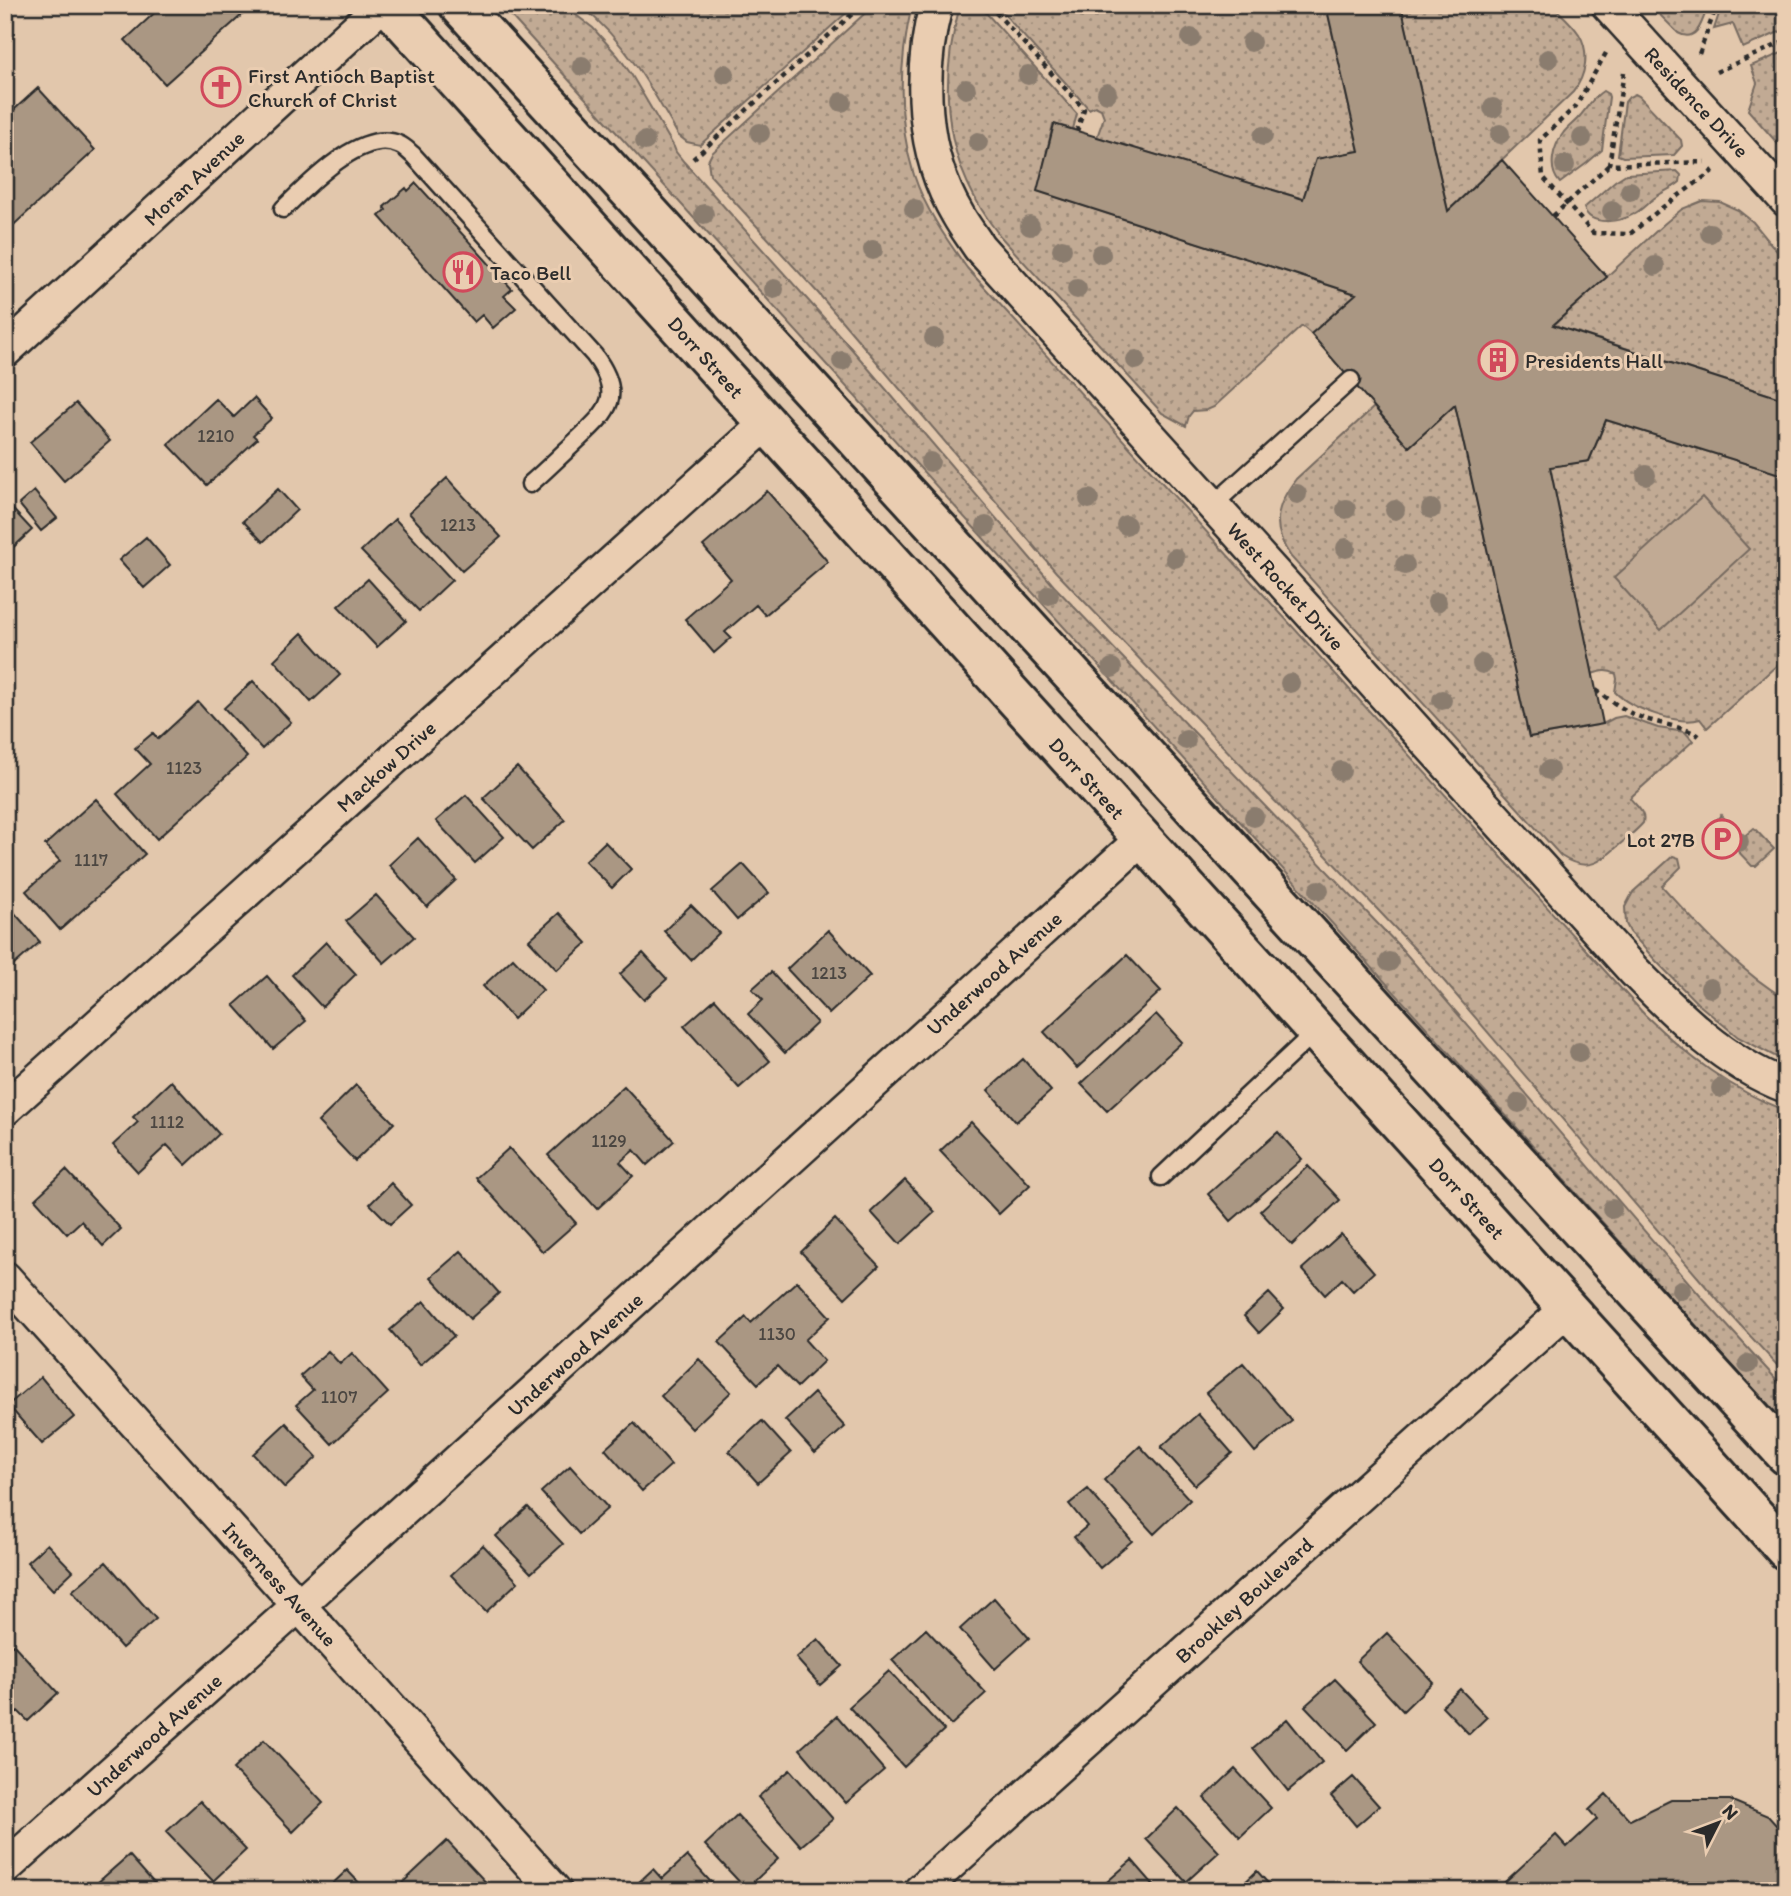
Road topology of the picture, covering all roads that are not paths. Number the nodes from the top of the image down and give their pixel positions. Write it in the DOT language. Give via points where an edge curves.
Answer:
graph roads {
  1 [pos="382,5"];
  2 [pos="388,5"];
  3 [pos="459,5"];
  4 [pos="936,5"];
  5 [pos="1608,5"];
  6 [pos="1786,200"];
  7 [pos="283,209"];
  8 [pos="5,351"];
  9 [pos="1351,380"];
  10 [pos="766,424"];
  11 [pos="530,484"];
  12 [pos="1213,505"];
  13 [pos="998,679"];
  14 [pos="1142,839"];
  15 [pos="1287,910"];
  16 [pos="1316,1031"];
  17 [pos="1786,1086"];
  18 [pos="5,1109"];
  19 [pos="1161,1177"];
  20 [pos="5,1278"];
  21 [pos="1567,1309"];
  22 [pos="1786,1455"];
  23 [pos="1786,1550"];
  24 [pos="299,1605"];
  25 [pos="5,1868"];
  26 [pos="555,1891"];
  27 [pos="920,1891"];
  1 -- 8 [label="street, Moran Avenue"];
  2 -- 10 [label="main road, Dorr Street"];
  3 -- 15 [label="main road"];
  4 -- 12 [label="street, West Rocket Drive" via="926,56 929,135 957,213 979,247"];
  5 -- 6 [label="street, Residence Drive"];
  7 -- 11 [label="lane" via="323,171 361,146 380,141 400,145 594,355 611,385 608,405 595,424"];
  9 -- 12 [label="lane"];
  10 -- 13 [label="main road, Dorr Street"];
  10 -- 18 [label="street, Mackow Drive"];
  12 -- 17 [label="street, West Rocket Drive" via="1667,1005 1734,1059"];
  13 -- 14 [label="main road, Dorr Street"];
  13 -- 15 [label="main road" via="1015,663 1025,660 1035,665 1130,771"];
  14 -- 16 [label="main road, Dorr Street"];
  14 -- 24 [label="street, Underwood Avenue"];
  15 -- 22 [label="main road"];
  16 -- 19 [label="lane"];
  16 -- 21 [label="main road, Dorr Street"];
  20 -- 24 [label="street, Inverness Avenue"];
  21 -- 23 [label="main road, Dorr Street"];
  21 -- 27 [label="street, Brookley Boulevard"];
  24 -- 25 [label="street, Underwood Avenue"];
  24 -- 26 [label="street, Inverness Avenue"];
}
